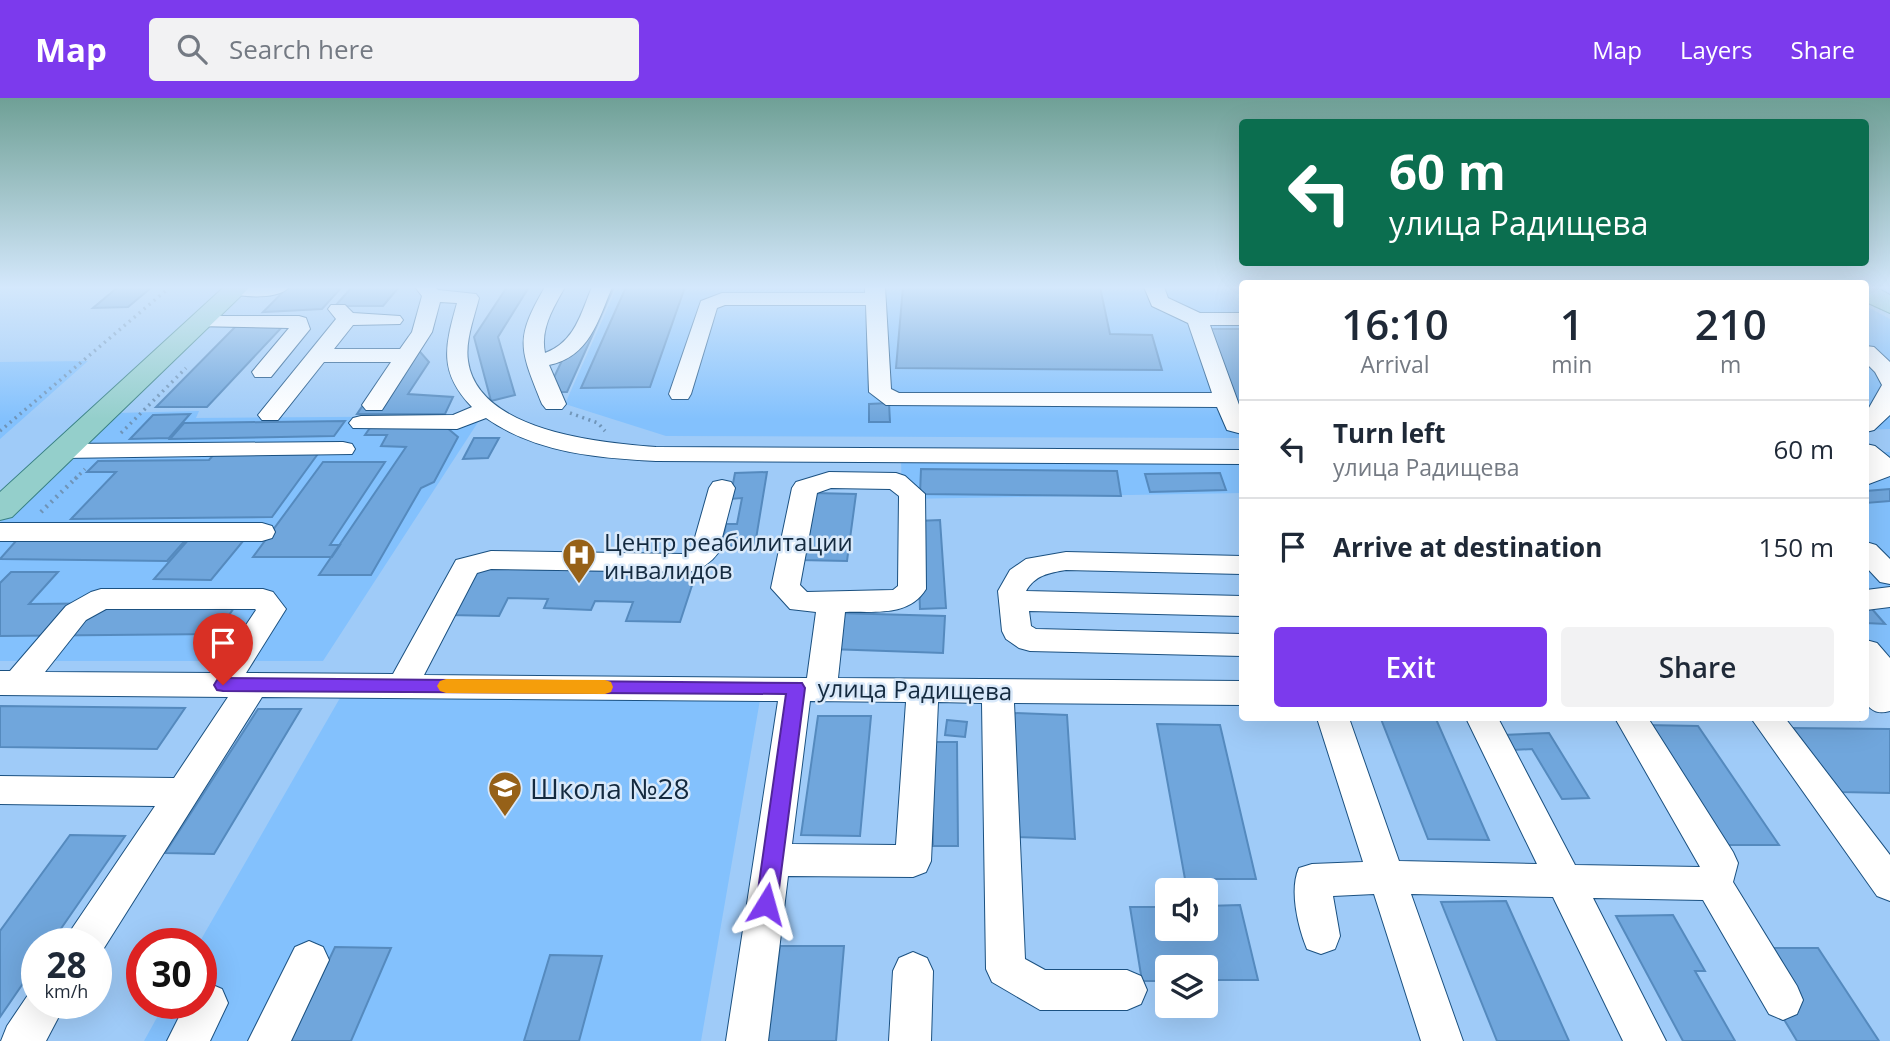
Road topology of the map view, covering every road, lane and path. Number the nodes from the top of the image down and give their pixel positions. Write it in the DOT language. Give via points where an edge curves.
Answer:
graph roads {
  1 [pos="118,331"];
  2 [pos="184,331"];
  3 [pos="190,331"];
  4 [pos="299,331"];
  5 [pos="332,331"];
  6 [pos="422,331"];
  7 [pos="463,331"];
  8 [pos="533,331"];
  9 [pos="583,331"];
  10 [pos="700,331"];
  11 [pos="876,331"];
  12 [pos="1201,331"];
  13 [pos="318,355"];
  14 [pos="1869,355"];
  15 [pos="406,356"];
  16 [pos="537,361"];
  17 [pos="192,362"];
  18 [pos="263,372"];
  19 [pos="1890,380"];
  20 [pos="1890,390"];
  21 [pos="680,394"];
  22 [pos="1226,400"];
  23 [pos="554,404"];
  24 [pos="487,409"];
  25 [pos="270,415"];
  26 [pos="1869,422"];
  27 [pos="1239,426"];
  28 [pos="0,431"];
  29 [pos="343,449"];
  30 [pos="63,451"];
  31 [pos="103,451"];
  32 [pos="1869,454"];
  33 [pos="1239,457"];
  34 [pos="1869,476"];
  35 [pos="722,488"];
  36 [pos="0,494"];
  37 [pos="0,510"];
  38 [pos="11,532"];
  39 [pos="262,533"];
  40 [pos="1890,547"];
  41 [pos="1869,549"];
  42 [pos="1869,552"];
  43 [pos="1239,565"];
  44 [pos="1890,575"];
  45 [pos="1890,597"];
  46 [pos="1869,600"];
  47 [pos="1013,601"];
  48 [pos="832,602"];
  49 [pos="1239,606"];
  50 [pos="1239,645"];
  51 [pos="1869,662"];
  52 [pos="9,683"];
  53 [pos="238,685"];
  54 [pos="402,686"];
  55 [pos="808,688"];
  56 [pos="923,689"];
  57 [pos="998,690"];
  58 [pos="1239,693"];
  59 [pos="1878,697"];
  60 [pos="1334,721"];
  61 [pos="1484,721"];
  62 [pos="1634,721"];
  63 [pos="1770,721"];
  64 [pos="0,790"];
  65 [pos="183,792"];
  66 [pos="1876,847"];
  67 [pos="772,860"];
  68 [pos="1387,877"];
  69 [pos="1564,881"];
  70 [pos="1714,884"];
  71 [pos="1890,884"];
  72 [pos="95,928"];
  73 [pos="1321,936"];
  74 [pos="309,960"];
  75 [pos="914,971"];
  76 [pos="1127,990"];
  77 [pos="1783,1000"];
  78 [pos="36,1019"];
  79 [pos="200,1019"];
  80 [pos="22,1041"];
  81 [pos="188,1041"];
  82 [pos="270,1041"];
  83 [pos="747,1041"];
  84 [pos="910,1041"];
  85 [pos="1442,1041"];
  86 [pos="1645,1041"];
  1 -- 28 [label="path"];
  2 -- 36 [label="main road"];
  3 -- 30 [label="main road"];
  4 -- 18 [label="street"];
  5 -- 13 [label="street"];
  6 -- 15 [label="street"];
  7 -- 24 [label="street" via="457,361 465,388"];
  8 -- 16 [label="street"];
  9 -- 16 [label="street" via="577,344 560,356"];
  10 -- 21 [label="street"];
  11 -- 22 [label="street" via="880,392 894,400"];
  12 -- 22 [label="street"];
  13 -- 15 [label="street"];
  13 -- 25 [label="street"];
  14 -- 19 [label="street"];
  15 -- 24 [label="street" via="367,414 457,422"];
  16 -- 23 [label="street"];
  17 -- 31 [label="path"];
  20 -- 26 [label="street" via="1880,413"];
  22 -- 27 [label="street"];
  24 -- 33 [label="street" via="569,445 656,454"];
  29 -- 31 [label="street"];
  30 -- 31 [label="street"];
  30 -- 37 [label="main road"];
  31 -- 38 [label="path"];
  32 -- 34 [label="street" via="1882,464 1881,471"];
  35 -- 54 [label="street" via="704,553 689,563 491,561 467,567"];
  38 -- 39 [label="street"];
  40 -- 41 [label="street"];
  42 -- 44 [label="street"];
  43 -- 47 [label="street" via="1066,561 1036,566 1020,577 1012,591"];
  45 -- 46 [label="street"];
  47 -- 49 [label="street"];
  47 -- 50 [label="street" via="1017,631 1030,640"];
  48 -- 48 [label="street" via="900,600 912,589 912,494 896,481 829,480 805,488 785,588 800,602"];
  48 -- 55 [label="street"];
  51 -- 59 [label="street"];
  52 -- 53 [label="street, улица Радищева"];
  52 -- 53 [label="street" via="76,613 101,598 263,599 271,609"];
  53 -- 54 [label="street, улица Радищева"];
  53 -- 65 [label="street"];
  54 -- 55 [label="street, улица Радищева"];
  55 -- 56 [label="street, улица Радищева"];
  55 -- 67 [label="street"];
  56 -- 57 [label="street, улица Радищева"];
  56 -- 67 [label="street" via="912,860"];
  57 -- 58 [label="street, улица Радищева"];
  57 -- 76 [label="street" via="1006,969 1040,990"];
  60 -- 68 [label="street"];
  61 -- 69 [label="street"];
  62 -- 70 [label="street" via="1720,863"];
  63 -- 66 [label="street"];
  64 -- 65 [label="street"];
  65 -- 72 [label="street"];
  66 -- 71 [label="street"];
  67 -- 83 [label="street"];
  68 -- 69 [label="street"];
  68 -- 73 [label="street" via="1312,880"];
  68 -- 85 [label="street"];
  69 -- 70 [label="street"];
  69 -- 86 [label="street"];
  70 -- 77 [label="street"];
  74 -- 82 [label="street"];
  75 -- 84 [label="street"];
  78 -- 80 [label="street"];
  79 -- 81 [label="street"];
}
